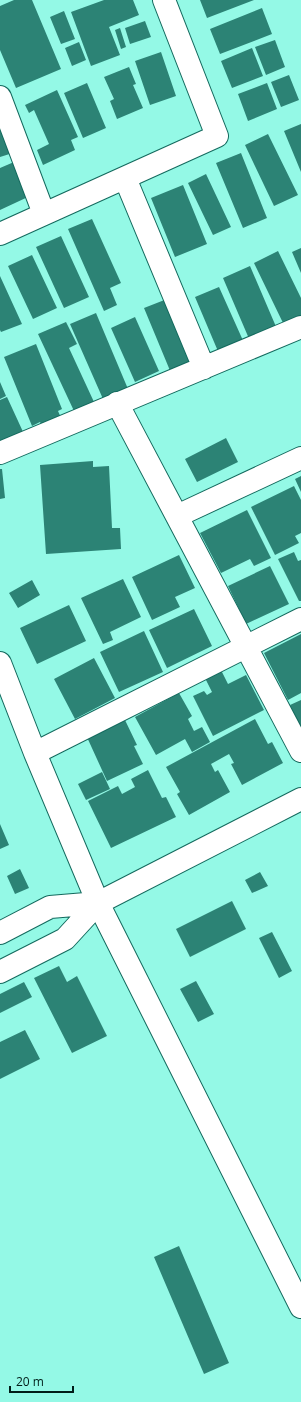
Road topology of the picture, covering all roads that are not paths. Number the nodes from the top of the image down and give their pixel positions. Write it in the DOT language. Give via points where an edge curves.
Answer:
graph roads {
  1 [pos="164,0"];
  2 [pos="0,97"];
  3 [pos="125,178"];
  4 [pos="44,214"];
  5 [pos="0,234"];
  6 [pos="301,328"];
  7 [pos="204,368"];
  8 [pos="117,403"];
  9 [pos="0,453"];
  10 [pos="301,458"];
  11 [pos="177,516"];
  12 [pos="301,619"];
  13 [pos="246,648"];
  14 [pos="0,663"];
  15 [pos="301,751"];
  16 [pos="34,754"];
  17 [pos="301,799"];
  18 [pos="98,903"];
  19 [pos="0,933"];
  20 [pos="0,972"];
  21 [pos="301,1307"];
  1 -- 3 [label="street" via="217,136"];
  2 -- 4 [label="street"];
  3 -- 4 [label="street"];
  3 -- 7 [label="street"];
  4 -- 5 [label="street"];
  6 -- 7 [label="street"];
  7 -- 8 [label="street"];
  8 -- 9 [label="street"];
  8 -- 11 [label="street"];
  10 -- 11 [label="street"];
  11 -- 13 [label="street"];
  12 -- 13 [label="street"];
  13 -- 15 [label="street"];
  13 -- 16 [label="street"];
  14 -- 16 [label="street"];
  16 -- 18 [label="street"];
  17 -- 18 [label="street"];
  18 -- 19 [label="street" via="50,907"];
  18 -- 20 [label="street" via="65,938"];
  18 -- 21 [label="street"];
}
